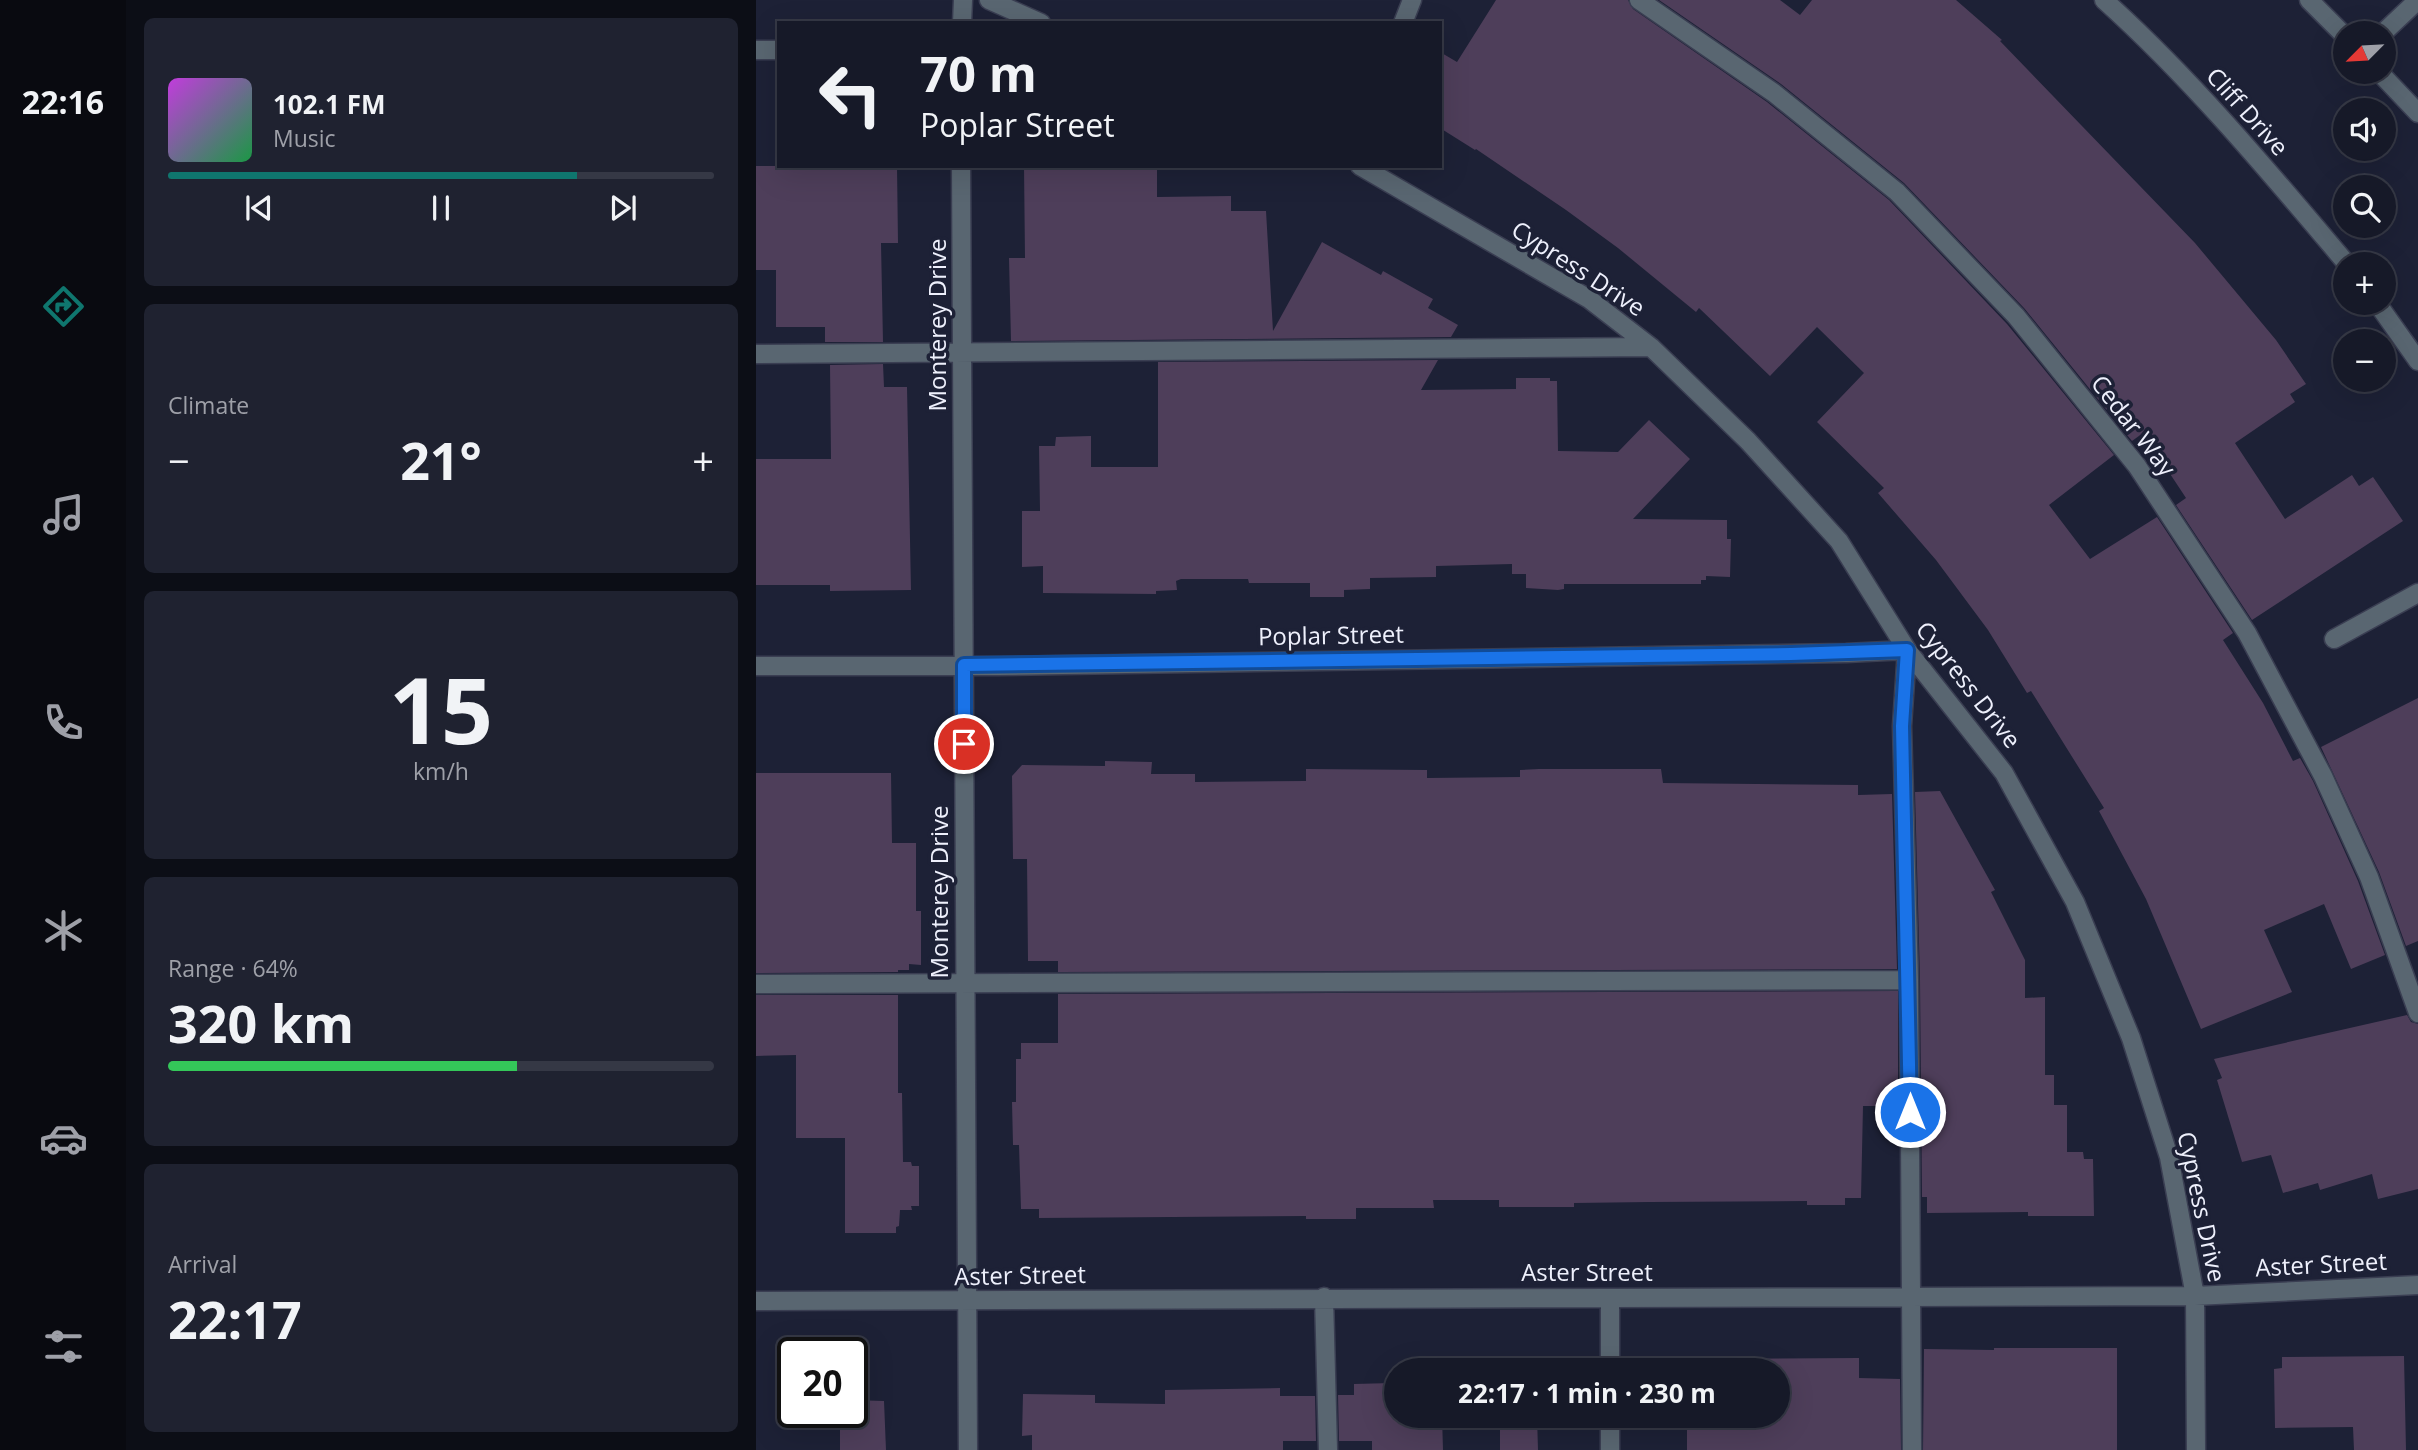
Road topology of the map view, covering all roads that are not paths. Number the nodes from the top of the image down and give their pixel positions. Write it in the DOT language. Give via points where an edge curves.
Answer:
graph roads {
  1 [pos="963,0"];
  2 [pos="989,0"];
  3 [pos="1412,0"];
  4 [pos="1639,0"];
  5 [pos="2104,0"];
  6 [pos="2309,0"];
  7 [pos="2417,0"];
  8 [pos="962,21"];
  9 [pos="1036,21"];
  10 [pos="1404,21"];
  11 [pos="2395,21"];
  12 [pos="2333,24"];
  13 [pos="756,50"];
  14 [pos="777,50"];
  15 [pos="2390,84"];
  16 [pos="2418,113"];
  17 [pos="961,168"];
  18 [pos="1363,168"];
  19 [pos="2337,252"];
  20 [pos="2385,315"];
  21 [pos="1651,346"];
  22 [pos="962,352"];
  23 [pos="756,354"];
  24 [pos="2418,361"];
  25 [pos="2418,593"];
  26 [pos="2334,639"];
  27 [pos="1907,650"];
  28 [pos="964,665"];
  29 [pos="756,666"];
  30 [pos="1909,980"];
  31 [pos="965,983"];
  32 [pos="756,984"];
  33 [pos="2418,1013"];
  34 [pos="2418,1285"];
  35 [pos="1911,1296"];
  36 [pos="2195,1296"];
  37 [pos="1324,1297"];
  38 [pos="1610,1298"];
  39 [pos="756,1301"];
  40 [pos="968,1301"];
  41 [pos="1610,1358"];
  42 [pos="1610,1428"];
  43 [pos="968,1450"];
  44 [pos="1328,1450"];
  45 [pos="1610,1450"];
  46 [pos="1912,1450"];
  47 [pos="2196,1450"];
  1 -- 8 [label="street"];
  2 -- 9 [label="street"];
  3 -- 10 [label="street"];
  4 -- 33 [label="street, Cedar Way" via="1774,93 1897,192 2016,316 2137,466 2246,633 2323,776 2369,877"];
  5 -- 19 [label="street, Cliff Drive" via="2146,37"];
  6 -- 12 [label="street"];
  7 -- 11 [label="street"];
  13 -- 14 [label="street"];
  15 -- 16 [label="street"];
  17 -- 22 [label="street, Monterey Drive"];
  18 -- 21 [label="street, Cypress Drive" via="1589,299"];
  20 -- 24 [label="street"];
  21 -- 22 [label="street"];
  21 -- 27 [label="street, Cypress Drive" via="1748,441 1839,541"];
  22 -- 23 [label="street"];
  22 -- 28 [label="street, Monterey Drive"];
  25 -- 26 [label="street"];
  27 -- 28 [label="street, Poplar Street"];
  27 -- 30 [label="street" via="1902,726"];
  27 -- 36 [label="street, Cypress Drive" via="2004,773 2075,902 2131,1038 2169,1157"];
  28 -- 29 [label="street, Poplar Street"];
  28 -- 31 [label="street, Monterey Drive"];
  30 -- 31 [label="street"];
  30 -- 35 [label="street"];
  31 -- 32 [label="street"];
  31 -- 40 [label="street, Monterey Drive"];
  34 -- 36 [label="street, Aster Street"];
  35 -- 36 [label="street, Aster Street"];
  35 -- 38 [label="street, Aster Street"];
  35 -- 46 [label="street"];
  36 -- 47 [label="street, Cypress Drive"];
  37 -- 38 [label="street, Aster Street"];
  37 -- 40 [label="street, Aster Street"];
  37 -- 44 [label="street"];
  38 -- 41 [label="street"];
  39 -- 40 [label="street, Aster Street"];
  40 -- 43 [label="street, Monterey Drive"];
  42 -- 45 [label="street"];
}
